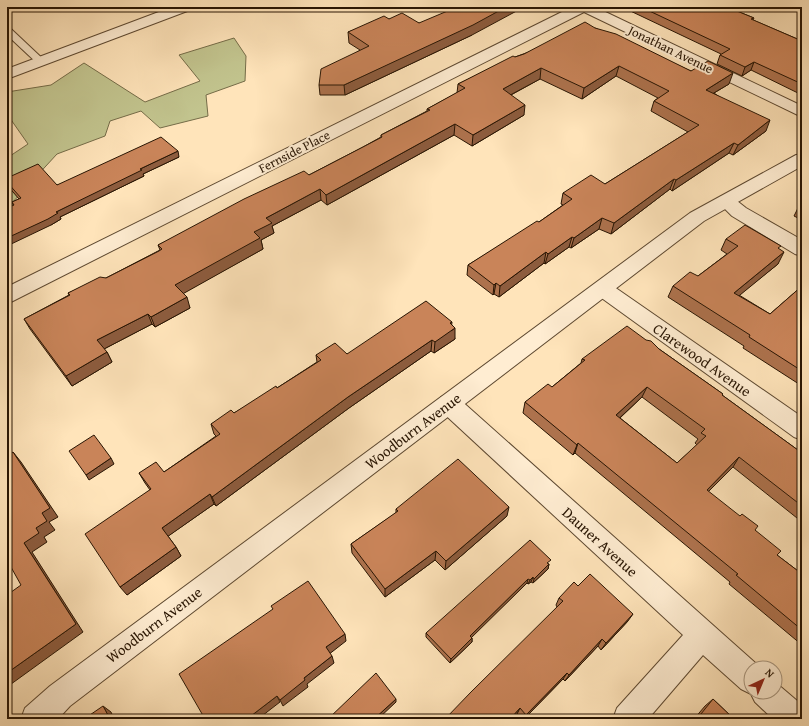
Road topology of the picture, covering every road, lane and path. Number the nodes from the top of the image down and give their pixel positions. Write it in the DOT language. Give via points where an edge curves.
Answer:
graph roads {
  1 [pos="185,7"];
  2 [pos="583,7"];
  3 [pos="7,30"];
  4 [pos="41,62"];
  5 [pos="7,74"];
  6 [pos="802,112"];
  7 [pos="802,159"];
  8 [pos="726,201"];
  9 [pos="802,249"];
  10 [pos="603,289"];
  11 [pos="7,296"];
  12 [pos="449,404"];
  13 [pos="802,430"];
  14 [pos="702,635"];
  15 [pos="743,672"];
  16 [pos="774,700"];
  17 [pos="36,719"];
  18 [pos="628,719"];
  19 [pos="795,719"];
  1 -- 4 [label="street"];
  2 -- 6 [label="street, Jonathan Avenue"];
  2 -- 11 [label="street, Fernside Place"];
  3 -- 4 [label="lane"];
  4 -- 5 [label="street"];
  7 -- 8 [label="street, Woodburn Avenue"];
  8 -- 9 [label="street" via="739,212"];
  8 -- 10 [label="street, Woodburn Avenue" via="697,217"];
  10 -- 12 [label="street, Woodburn Avenue"];
  10 -- 13 [label="street, Clarewood Avenue"];
  12 -- 14 [label="street, Dauner Avenue"];
  12 -- 17 [label="street, Woodburn Avenue" via="60,696"];
  14 -- 15 [label="street, Dauner Avenue"];
  14 -- 18 [label="street"];
  16 -- 19 [label="street"];
}
